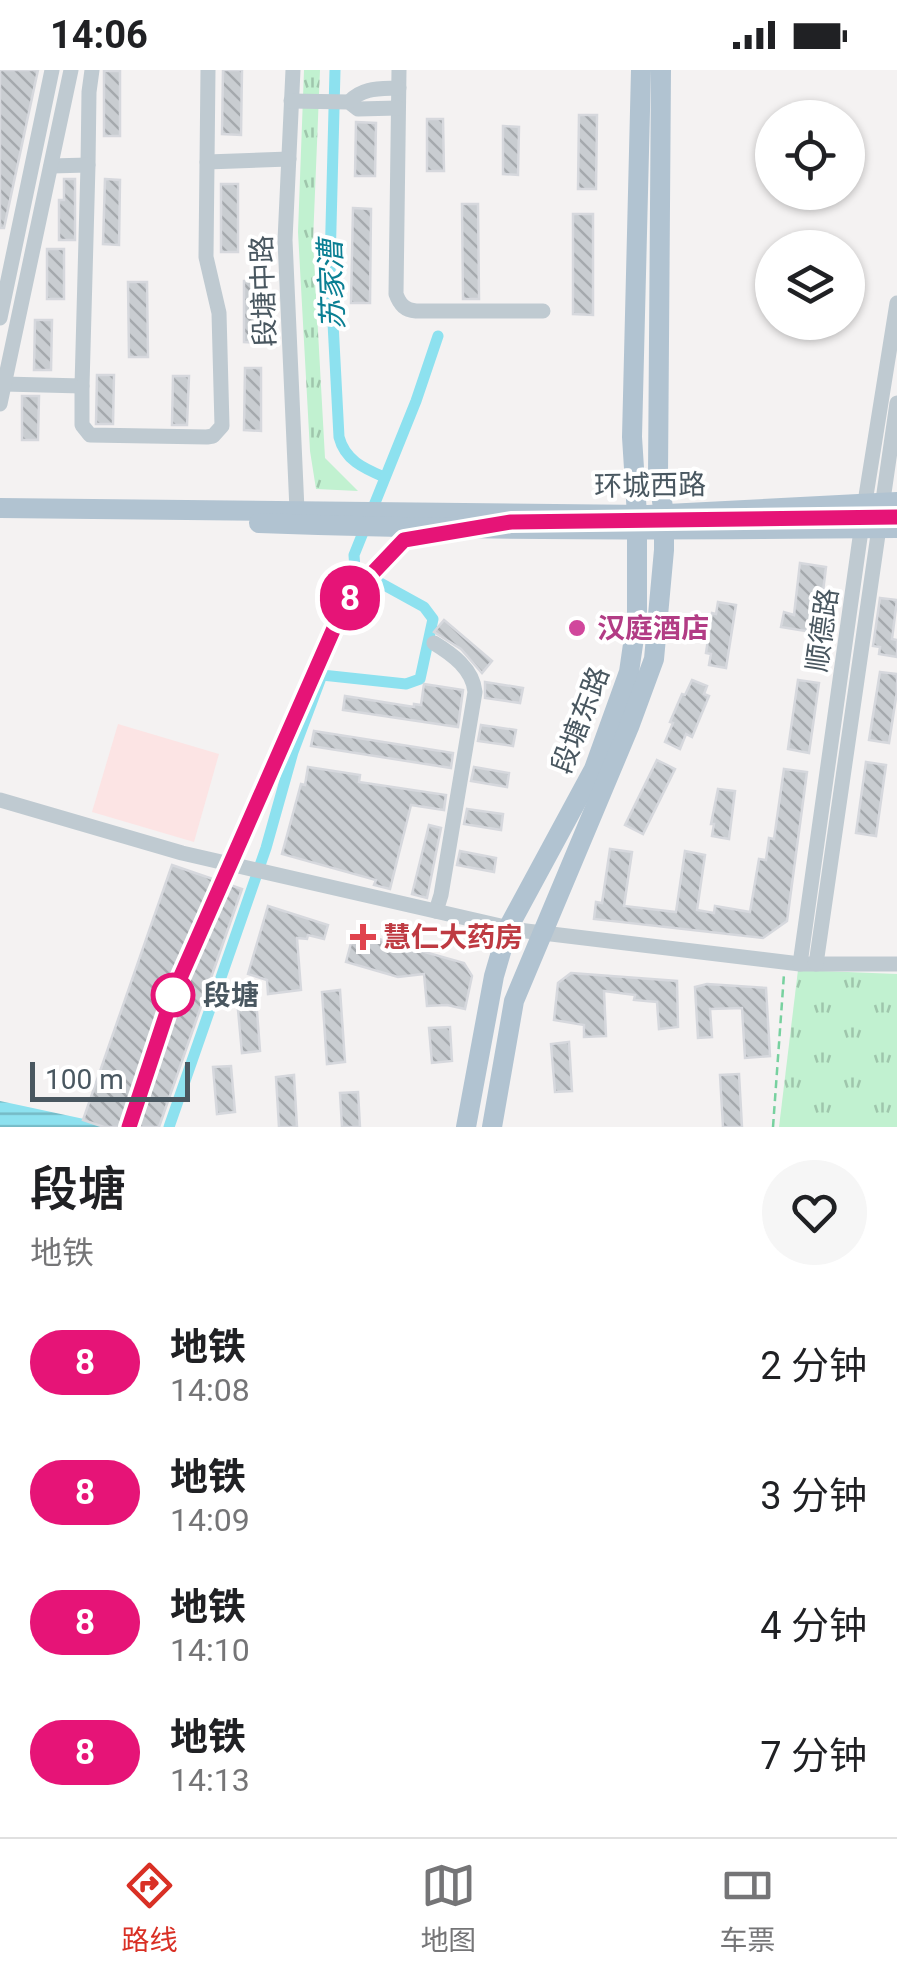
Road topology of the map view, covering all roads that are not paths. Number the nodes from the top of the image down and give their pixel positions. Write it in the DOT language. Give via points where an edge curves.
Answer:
graph roads {
  1 [pos="52,70"];
  2 [pos="71,70"];
  3 [pos="92,70"];
  4 [pos="208,70"];
  5 [pos="293,70"];
  6 [pos="399,70"];
  7 [pos="641,70"];
  8 [pos="661,70"];
  9 [pos="399,88"];
  10 [pos="300,101"];
  11 [pos="349,102"];
  12 [pos="398,108"];
  13 [pos="289,159"];
  14 [pos="207,162"];
  15 [pos="88,165"];
  16 [pos="51,166"];
  17 [pos="897,303"];
  18 [pos="543,312"];
  19 [pos="0,318"];
  20 [pos="4,384"];
  21 [pos="82,386"];
  22 [pos="897,403"];
  23 [pos="0,404"];
  24 [pos="881,502"];
  25 [pos="0,508"];
  26 [pos="297,510"];
  27 [pos="349,519"];
  28 [pos="399,520"];
  29 [pos="0,522"];
  30 [pos="637,523"];
  31 [pos="664,523"];
  32 [pos="879,528"];
  33 [pos="604,530"];
  34 [pos="637,572"];
  35 [pos="434,642"];
  36 [pos="0,800"];
  37 [pos="436,911"];
  38 [pos="508,928"];
  39 [pos="543,933"];
  40 [pos="800,964"];
  41 [pos="897,964"];
  42 [pos="466,1127"];
  43 [pos="492,1127"];
  1 -- 19 [label="street"];
  2 -- 16 [label="street"];
  3 -- 15 [label="street"];
  4 -- 14 [label="street"];
  5 -- 10 [label="street, 段塘中路"];
  6 -- 9 [label="street"];
  7 -- 30 [label="main road, 段塘东路" via="632,437"];
  8 -- 31 [label="main road, 段塘东路" via="658,476"];
  9 -- 11 [label="street" via="364,90"];
  9 -- 12 [label="street"];
  10 -- 11 [label="street"];
  10 -- 13 [label="street, 段塘中路"];
  11 -- 12 [label="street" via="358,109"];
  12 -- 18 [label="street" via="396,294 403,308"];
  13 -- 14 [label="street"];
  13 -- 26 [label="street, 段塘中路" via="285,240"];
  14 -- 21 [label="street" via="206,257 219,314 222,426 206,437 90,435 82,425"];
  15 -- 16 [label="street"];
  15 -- 21 [label="street"];
  16 -- 20 [label="street"];
  17 -- 24 [label="street, 顺德路"];
  20 -- 21 [label="street"];
  20 -- 23 [label="street"];
  22 -- 24 [label="street, 顺德路"];
  24 -- 31 [label="main road, 环城西路"];
  24 -- 32 [label="street, 顺德路"];
  25 -- 26 [label="main road"];
  26 -- 27 [label="main road"];
  27 -- 28 [label="main road"];
  27 -- 29 [label="main road"];
  28 -- 30 [label="main road, 环城西路"];
  28 -- 33 [label="main road, 环城西路"];
  30 -- 31 [label="main road, 环城西路"];
  30 -- 33 [label="main road, 环城西路"];
  30 -- 34 [label="main road, 段塘东路"];
  31 -- 32 [label="main road, 环城西路"];
  31 -- 39 [label="main road, 段塘东路" via="654,659"];
  32 -- 40 [label="street, 顺德路"];
  33 -- 34 [label="main road"];
  34 -- 38 [label="main road, 段塘东路" via="630,672 594,770"];
  35 -- 37 [label="street" via="456,657 475,692"];
  36 -- 37 [label="street" via="182,853"];
  37 -- 38 [label="street"];
  38 -- 39 [label="street"];
  38 -- 42 [label="main road, 段塘东路"];
  39 -- 40 [label="street"];
  39 -- 43 [label="main road, 段塘东路" via="514,1001"];
  40 -- 41 [label="street"];
}
